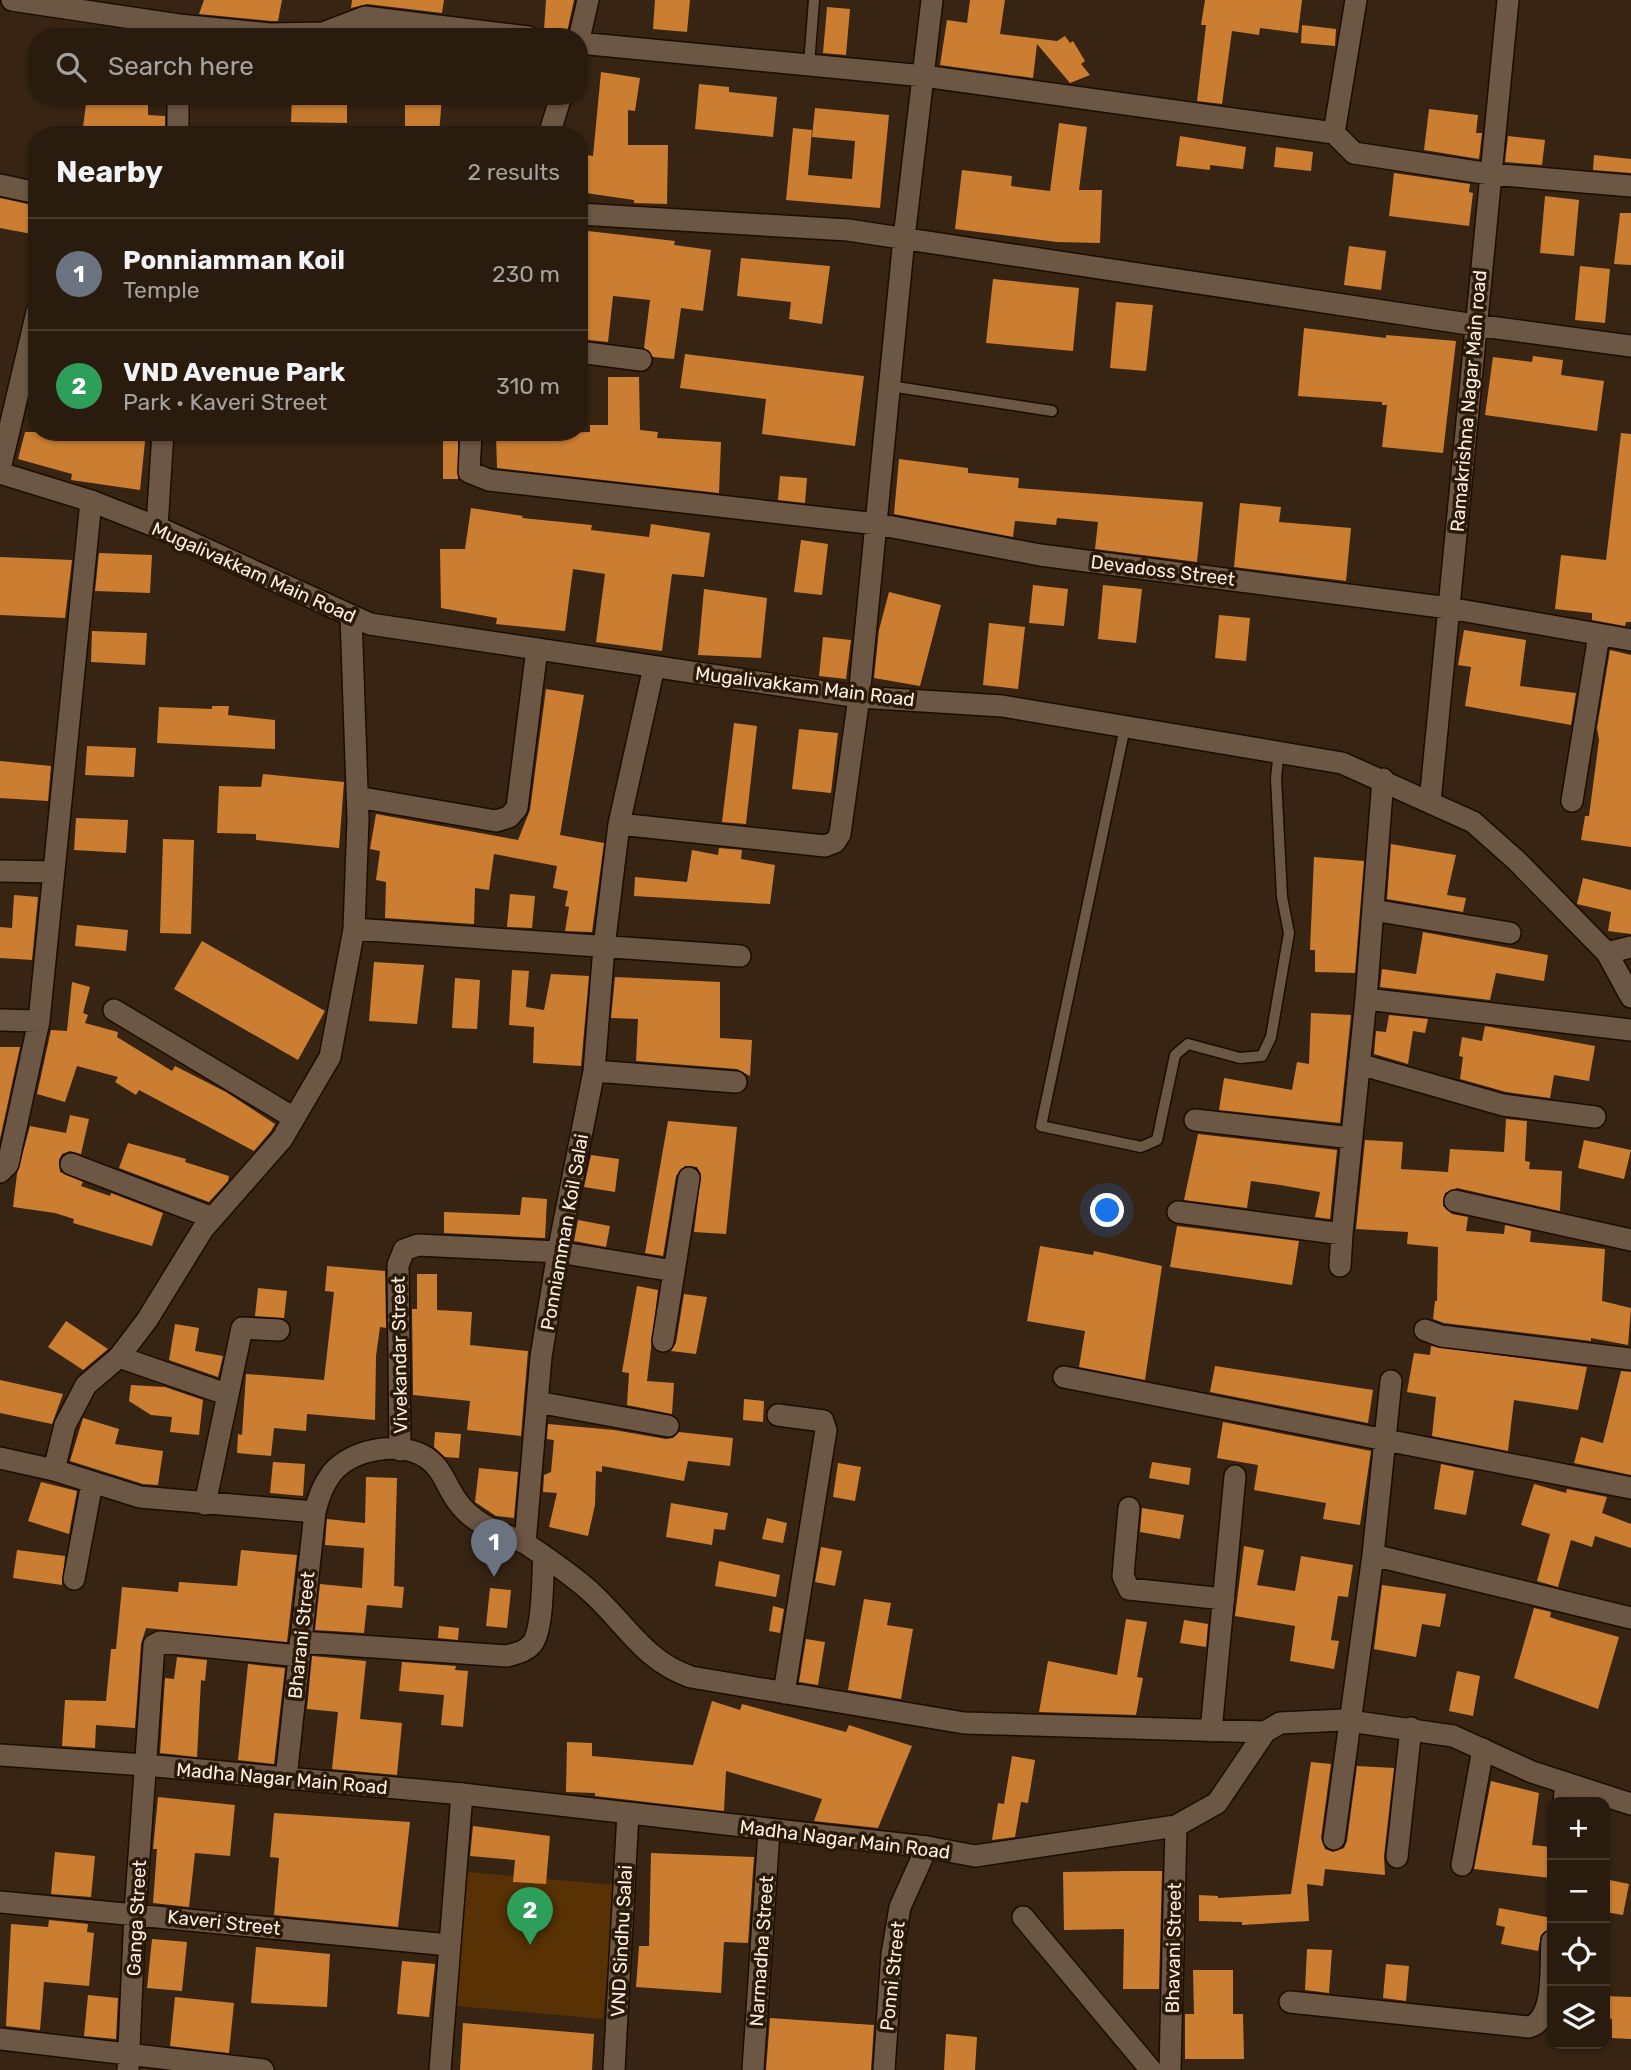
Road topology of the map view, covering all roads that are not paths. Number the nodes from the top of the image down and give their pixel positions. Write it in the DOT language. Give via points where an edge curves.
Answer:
graph roads {
  1 [pos="12,0"];
  2 [pos="588,0"];
  3 [pos="814,0"];
  4 [pos="932,0"];
  5 [pos="1356,0"];
  6 [pos="1508,0"];
  7 [pos="163,28"];
  8 [pos="336,28"];
  9 [pos="455,28"];
  10 [pos="582,28"];
  11 [pos="588,42"];
  12 [pos="809,65"];
  13 [pos="924,76"];
  14 [pos="178,105"];
  15 [pos="558,105"];
  16 [pos="178,126"];
  17 [pos="552,126"];
  18 [pos="1334,133"];
  19 [pos="1490,174"];
  20 [pos="0,185"];
  21 [pos="1631,186"];
  22 [pos="28,191"];
  23 [pos="588,215"];
  24 [pos="904,238"];
  25 [pos="1475,325"];
  26 [pos="1631,346"];
  27 [pos="28,351"];
  28 [pos="588,353"];
  29 [pos="641,360"];
  30 [pos="890,386"];
  31 [pos="1052,411"];
  32 [pos="162,441"];
  33 [pos="471,441"];
  34 [pos="0,471"];
  35 [pos="91,501"];
  36 [pos="877,524"];
  37 [pos="157,527"];
  38 [pos="1449,608"];
  39 [pos="351,616"];
  40 [pos="1599,635"];
  41 [pos="1631,640"];
  42 [pos="537,649"];
  43 [pos="654,667"];
  44 [pos="859,697"];
  45 [pos="1125,727"];
  46 [pos="1279,751"];
  47 [pos="1383,779"];
  48 [pos="357,797"];
  49 [pos="1572,801"];
  50 [pos="1430,802"];
  51 [pos="619,824"];
  52 [pos="0,871"];
  53 [pos="54,872"];
  54 [pos="1373,911"];
  55 [pos="354,929"];
  56 [pos="1510,933"];
  57 [pos="604,947"];
  58 [pos="1631,947"];
  59 [pos="1607,953"];
  60 [pos="740,956"];
  61 [pos="1631,997"];
  62 [pos="1366,999"];
  63 [pos="114,1010"];
  64 [pos="0,1020"];
  65 [pos="38,1021"];
  66 [pos="1631,1030"];
  67 [pos="1359,1064"];
  68 [pos="594,1071"];
  69 [pos="736,1082"];
  70 [pos="1595,1117"];
  71 [pos="8,1118"];
  72 [pos="294,1118"];
  73 [pos="1195,1120"];
  74 [pos="1352,1138"];
  75 [pos="71,1164"];
  76 [pos="0,1172"];
  77 [pos="689,1178"];
  78 [pos="1455,1201"];
  79 [pos="1178,1212"];
  80 [pos="212,1218"];
  81 [pos="1342,1234"];
  82 [pos="1631,1240"];
  83 [pos="558,1252"];
  84 [pos="1340,1266"];
  85 [pos="674,1271"];
  86 [pos="279,1330"];
  87 [pos="1425,1330"];
  88 [pos="663,1341"];
  89 [pos="119,1357"];
  90 [pos="1631,1359"];
  91 [pos="1064,1377"];
  92 [pos="1391,1381"];
  93 [pos="226,1394"];
  94 [pos="537,1402"];
  95 [pos="778,1415"];
  96 [pos="668,1426"];
  97 [pos="1386,1438"];
  98 [pos="400,1450"];
  99 [pos="0,1458"];
  100 [pos="54,1470"];
  101 [pos="1236,1476"];
  102 [pos="92,1483"];
  103 [pos="1631,1488"];
  104 [pos="317,1502"];
  105 [pos="205,1504"];
  106 [pos="1129,1508"];
  107 [pos="524,1543"];
  108 [pos="1373,1555"];
  109 [pos="544,1556"];
  110 [pos="74,1578"];
  111 [pos="1224,1599"];
  112 [pos="1631,1618"];
  113 [pos="300,1649"];
  114 [pos="784,1693"];
  115 [pos="1351,1721"];
  116 [pos="1411,1728"];
  117 [pos="1211,1731"];
  118 [pos="1265,1732"];
  119 [pos="1483,1749"];
  120 [pos="0,1755"];
  121 [pos="145,1765"];
  122 [pos="286,1778"];
  123 [pos="1565,1793"];
  124 [pos="462,1794"];
  125 [pos="1631,1804"];
  126 [pos="628,1813"];
  127 [pos="1176,1826"];
  128 [pos="769,1831"];
  129 [pos="1334,1839"];
  130 [pos="927,1847"];
  131 [pos="1396,1857"];
  132 [pos="1462,1866"];
  133 [pos="0,1902"];
  134 [pos="135,1913"];
  135 [pos="1023,1917"];
  136 [pos="449,1945"];
  137 [pos="1548,1986"];
  138 [pos="1290,2002"];
  139 [pos="0,2039"];
  140 [pos="129,2062"];
  141 [pos="263,2070"];
  142 [pos="440,2070"];
  143 [pos="614,2070"];
  144 [pos="753,2070"];
  145 [pos="884,2070"];
  146 [pos="1151,2070"];
  147 [pos="1170,2070"];
  1 -- 7 [label="street"];
  2 -- 10 [label="street"];
  3 -- 12 [label="lane"];
  4 -- 13 [label="street"];
  5 -- 18 [label="street"];
  6 -- 19 [label="street, Ramakrishna Nagar Main road"];
  8 -- 9 [label="street" via="365,17"];
  11 -- 12 [label="street"];
  12 -- 13 [label="street"];
  13 -- 18 [label="street"];
  13 -- 24 [label="street"];
  14 -- 16 [label="street"];
  15 -- 17 [label="street"];
  18 -- 19 [label="street" via="1354,153"];
  19 -- 21 [label="street"];
  19 -- 25 [label="street, Ramakrishna Nagar Main road"];
  20 -- 22 [label="street"];
  23 -- 24 [label="street" via="848,230"];
  24 -- 25 [label="street"];
  24 -- 30 [label="street"];
  25 -- 26 [label="street"];
  25 -- 38 [label="street, Ramakrishna Nagar Main road"];
  27 -- 34 [label="street"];
  28 -- 29 [label="street"];
  30 -- 31 [label="lane"];
  30 -- 36 [label="street"];
  32 -- 37 [label="street"];
  33 -- 36 [label="street, Devadoss Street" via="469,472 489,480"];
  34 -- 35 [label="street, Mugalivakkam Main Road"];
  35 -- 37 [label="street, Mugalivakkam Main Road"];
  35 -- 53 [label="street"];
  36 -- 38 [label="street, Devadoss Street" via="1040,555"];
  36 -- 44 [label="street"];
  37 -- 39 [label="street, Mugalivakkam Main Road"];
  38 -- 40 [label="street, Devadoss Street"];
  38 -- 50 [label="street, Ramakrishna Nagar Main road"];
  39 -- 42 [label="street, Mugalivakkam Main Road" via="370,624"];
  39 -- 48 [label="street"];
  40 -- 41 [label="street, Devadoss Street"];
  40 -- 49 [label="street"];
  42 -- 43 [label="street, Mugalivakkam Main Road"];
  42 -- 48 [label="street" via="517,808 509,817 496,821"];
  43 -- 44 [label="street, Mugalivakkam Main Road"];
  43 -- 51 [label="street, Ponniamman Koil Salai"];
  44 -- 45 [label="street, Mugalivakkam Main Road" via="1002,706"];
  44 -- 51 [label="street" via="840,834 835,842 825,846"];
  45 -- 46 [label="street, Mugalivakkam Main Road"];
  45 -- 46 [label="lane" via="1041,1126 1141,1147 1157,1140 1175,1055 1188,1044 1240,1058 1262,1056 1271,1037 1289,933 1282,897 1276,778"];
  46 -- 47 [label="street, Mugalivakkam Main Road" via="1342,763"];
  47 -- 50 [label="street, Mugalivakkam Main Road"];
  47 -- 54 [label="street"];
  48 -- 55 [label="street"];
  50 -- 59 [label="street, Mugalivakkam Main Road" via="1473,822"];
  51 -- 57 [label="street, Ponniamman Koil Salai"];
  52 -- 53 [label="street"];
  53 -- 65 [label="street"];
  54 -- 56 [label="street"];
  54 -- 62 [label="street"];
  55 -- 57 [label="street"];
  55 -- 72 [label="street" via="330,1057"];
  57 -- 60 [label="street"];
  57 -- 68 [label="street, Ponniamman Koil Salai"];
  58 -- 59 [label="street"];
  59 -- 61 [label="street, Mugalivakkam Main Road"];
  62 -- 66 [label="street"];
  62 -- 67 [label="street"];
  63 -- 72 [label="street"];
  64 -- 65 [label="street"];
  65 -- 71 [label="street"];
  67 -- 70 [label="street" via="1503,1105"];
  67 -- 74 [label="street"];
  68 -- 69 [label="street"];
  68 -- 83 [label="street, Ponniamman Koil Salai"];
  71 -- 76 [label="street" via="8,1164"];
  72 -- 80 [label="street" via="282,1139"];
  73 -- 74 [label="street"];
  74 -- 81 [label="street"];
  75 -- 80 [label="street"];
  77 -- 85 [label="street"];
  78 -- 82 [label="street"];
  79 -- 81 [label="street"];
  80 -- 89 [label="street"];
  81 -- 84 [label="street"];
  83 -- 85 [label="street, Vivekandar Street"];
  83 -- 94 [label="street, Ponniamman Koil Salai"];
  83 -- 98 [label="street, Vivekandar Street" via="418,1244 404,1250 398,1265"];
  85 -- 88 [label="street"];
  86 -- 93 [label="street" via="242,1328"];
  87 -- 90 [label="street" via="1441,1336"];
  89 -- 93 [label="street"];
  89 -- 100 [label="street" via="86,1385 65,1425"];
  91 -- 97 [label="street"];
  92 -- 97 [label="street"];
  93 -- 105 [label="street"];
  94 -- 96 [label="street"];
  94 -- 107 [label="street, Ponniamman Koil Salai"];
  95 -- 114 [label="street" via="823,1421 826,1430"];
  97 -- 103 [label="street"];
  97 -- 108 [label="street"];
  98 -- 104 [label="street" via="357,1456 334,1471"];
  98 -- 107 [label="street" via="423,1455 436,1464 456,1500 481,1525"];
  99 -- 100 [label="street"];
  100 -- 102 [label="street"];
  101 -- 111 [label="street"];
  102 -- 105 [label="street" via="140,1497"];
  102 -- 110 [label="street"];
  104 -- 105 [label="street"];
  104 -- 113 [label="street, Bharani Street"];
  106 -- 111 [label="street" via="1123,1576 1129,1589"];
  107 -- 109 [label="street"];
  108 -- 112 [label="street"];
  108 -- 115 [label="street"];
  109 -- 113 [label="street" via="538,1629 522,1652 507,1656"];
  109 -- 114 [label="street" via="593,1594 651,1657 669,1670"];
  111 -- 117 [label="street"];
  113 -- 121 [label="street, Ganga Street" via="157,1642"];
  113 -- 122 [label="street, Bharani Street"];
  114 -- 117 [label="street" via="964,1723"];
  115 -- 116 [label="street"];
  115 -- 118 [label="street" via="1280,1723"];
  115 -- 129 [label="street"];
  116 -- 119 [label="street" via="1453,1736"];
  116 -- 131 [label="street"];
  117 -- 118 [label="street"];
  118 -- 127 [label="street, Madha Nagar Main Road" via="1217,1803"];
  119 -- 123 [label="street"];
  119 -- 132 [label="street"];
  120 -- 121 [label="street, Madha Nagar Main Road"];
  121 -- 122 [label="street, Madha Nagar Main Road"];
  121 -- 134 [label="street, Ganga Street"];
  122 -- 124 [label="street, Madha Nagar Main Road"];
  123 -- 125 [label="street"];
  124 -- 126 [label="street, Madha Nagar Main Road"];
  124 -- 136 [label="street"];
  126 -- 128 [label="street, Madha Nagar Main Road"];
  126 -- 143 [label="street, VND Sindhu Salai"];
  127 -- 130 [label="street, Madha Nagar Main Road" via="975,1856"];
  127 -- 147 [label="street, Bhavani Street"];
  128 -- 130 [label="street, Madha Nagar Main Road"];
  128 -- 144 [label="street, Narmadha Street"];
  130 -- 145 [label="street, Ponni Street" via="900,1907"];
  133 -- 134 [label="street, Kaveri Street"];
  134 -- 136 [label="street, Kaveri Street"];
  134 -- 140 [label="street, Ganga Street"];
  135 -- 146 [label="street"];
  136 -- 142 [label="street"];
  137 -- 138 [label="street" via="1545,2014 1529,2027"];
  139 -- 140 [label="street"];
  140 -- 141 [label="street"];
}
